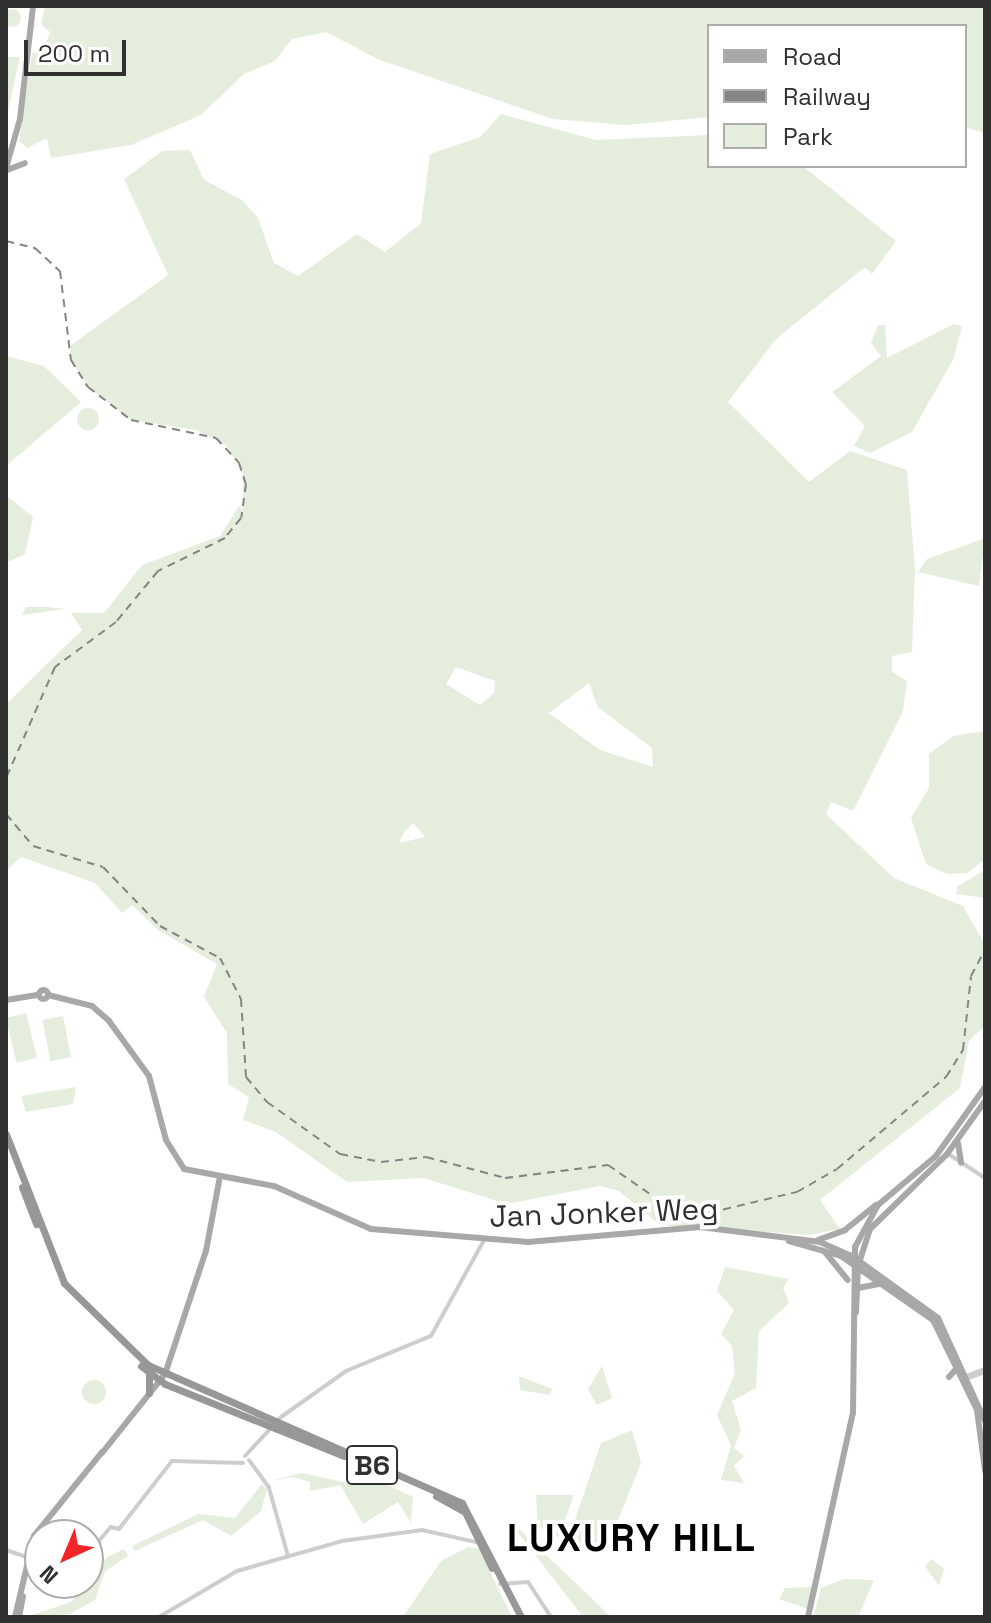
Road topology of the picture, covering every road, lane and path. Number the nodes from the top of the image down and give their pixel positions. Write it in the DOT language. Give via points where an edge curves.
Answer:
graph roads {
  1 [pos="33,6"];
  2 [pos="22,102"];
  3 [pos="6,160"];
  4 [pos="25,163"];
  5 [pos="6,170"];
  6 [pos="6,1000"];
  7 [pos="985,1087"];
  8 [pos="985,1101"];
  9 [pos="6,1134"];
  10 [pos="959,1139"];
  11 [pos="6,1143"];
  12 [pos="944,1152"];
  13 [pos="961,1163"];
  14 [pos="220,1176"];
  15 [pos="985,1178"];
  16 [pos="878,1205"];
  17 [pos="484,1240"];
  18 [pos="814,1243"];
  19 [pos="855,1261"];
  20 [pos="850,1283"];
  21 [pos="883,1285"];
  22 [pos="857,1289"];
  23 [pos="855,1320"];
  24 [pos="959,1366"];
  25 [pos="145,1369"];
  26 [pos="985,1371"];
  27 [pos="162,1377"];
  28 [pos="949,1377"];
  29 [pos="967,1377"];
  30 [pos="172,1387"];
  31 [pos="151,1394"];
  32 [pos="985,1421"];
  33 [pos="275,1422"];
  34 [pos="246,1460"];
  35 [pos="985,1471"];
  36 [pos="50,1519"];
  37 [pos="104,1539"];
  38 [pos="483,1543"];
  39 [pos="288,1556"];
  40 [pos="24,1580"];
  41 [pos="502,1584"];
  42 [pos="162,1616"];
  43 [pos="17,1617"];
  44 [pos="518,1617"];
  45 [pos="551,1617"];
  46 [pos="808,1617"];
  1 -- 2 [label="main road"];
  2 -- 3 [label="main road"];
  2 -- 5 [label="main road"];
  4 -- 5 [label="main road"];
  6 -- 14 [label="main road, Jan Jonker Weg" via="48,995 92,1006 149,1076 176,1159 184,1169"];
  7 -- 12 [label="main road"];
  8 -- 10 [label="main road"];
  9 -- 27 [label="highway, B6" via="64,1283"];
  10 -- 12 [label="main road"];
  10 -- 13 [label="main road"];
  11 -- 25 [label="highway, B6" via="60,1286"];
  12 -- 13 [label="street"];
  12 -- 16 [label="main road"];
  12 -- 19 [label="main road" via="881,1212"];
  13 -- 15 [label="street"];
  14 -- 17 [label="main road, Jan Jonker Weg" via="274,1186 365,1228"];
  14 -- 27 [label="main road" via="206,1251"];
  16 -- 18 [label="main road" via="845,1230"];
  16 -- 19 [label="main road"];
  17 -- 18 [label="main road, Jan Jonker Weg" via="700,1227"];
  17 -- 33 [label="street" via="431,1336 352,1368"];
  18 -- 19 [label="main road, Jan Jonker Weg"];
  18 -- 20 [label="main road" via="837,1262"];
  19 -- 20 [label="main road"];
  19 -- 21 [label="main road, Jan Jonker Weg"];
  19 -- 22 [label="main road"];
  19 -- 29 [label="main road, Jan Jonker Weg" via="938,1318"];
  20 -- 23 [label="main road"];
  21 -- 22 [label="main road" via="865,1281"];
  21 -- 24 [label="main road, Jan Jonker Weg" via="933,1320"];
  22 -- 23 [label="main road"];
  23 -- 46 [label="main road" via="852,1425"];
  24 -- 28 [label="main road"];
  24 -- 29 [label="main road, Jan Jonker Weg"];
  25 -- 27 [label="highway, B6"];
  25 -- 31 [label="highway"];
  26 -- 29 [label="street"];
  27 -- 30 [label="highway, B6"];
  27 -- 31 [label="main road"];
  27 -- 33 [label="highway, B6"];
  29 -- 32 [label="main road, Jan Jonker Weg"];
  29 -- 35 [label="main road, Jan Jonker Weg"];
  30 -- 31 [label="highway"];
  30 -- 33 [label="highway, B6"];
  31 -- 36 [label="main road"];
  33 -- 34 [label="street"];
  33 -- 38 [label="highway, B6" via="462,1503"];
  34 -- 37 [label="street" via="172,1461"];
  34 -- 39 [label="street" via="269,1488"];
  38 -- 39 [label="street" via="410,1531"];
  38 -- 41 [label="highway, B6"];
  39 -- 42 [label="street" via="237,1571"];
  40 -- 43 [label="main road"];
  41 -- 44 [label="highway, B6"];
  41 -- 45 [label="street" via="528,1582"];
}
